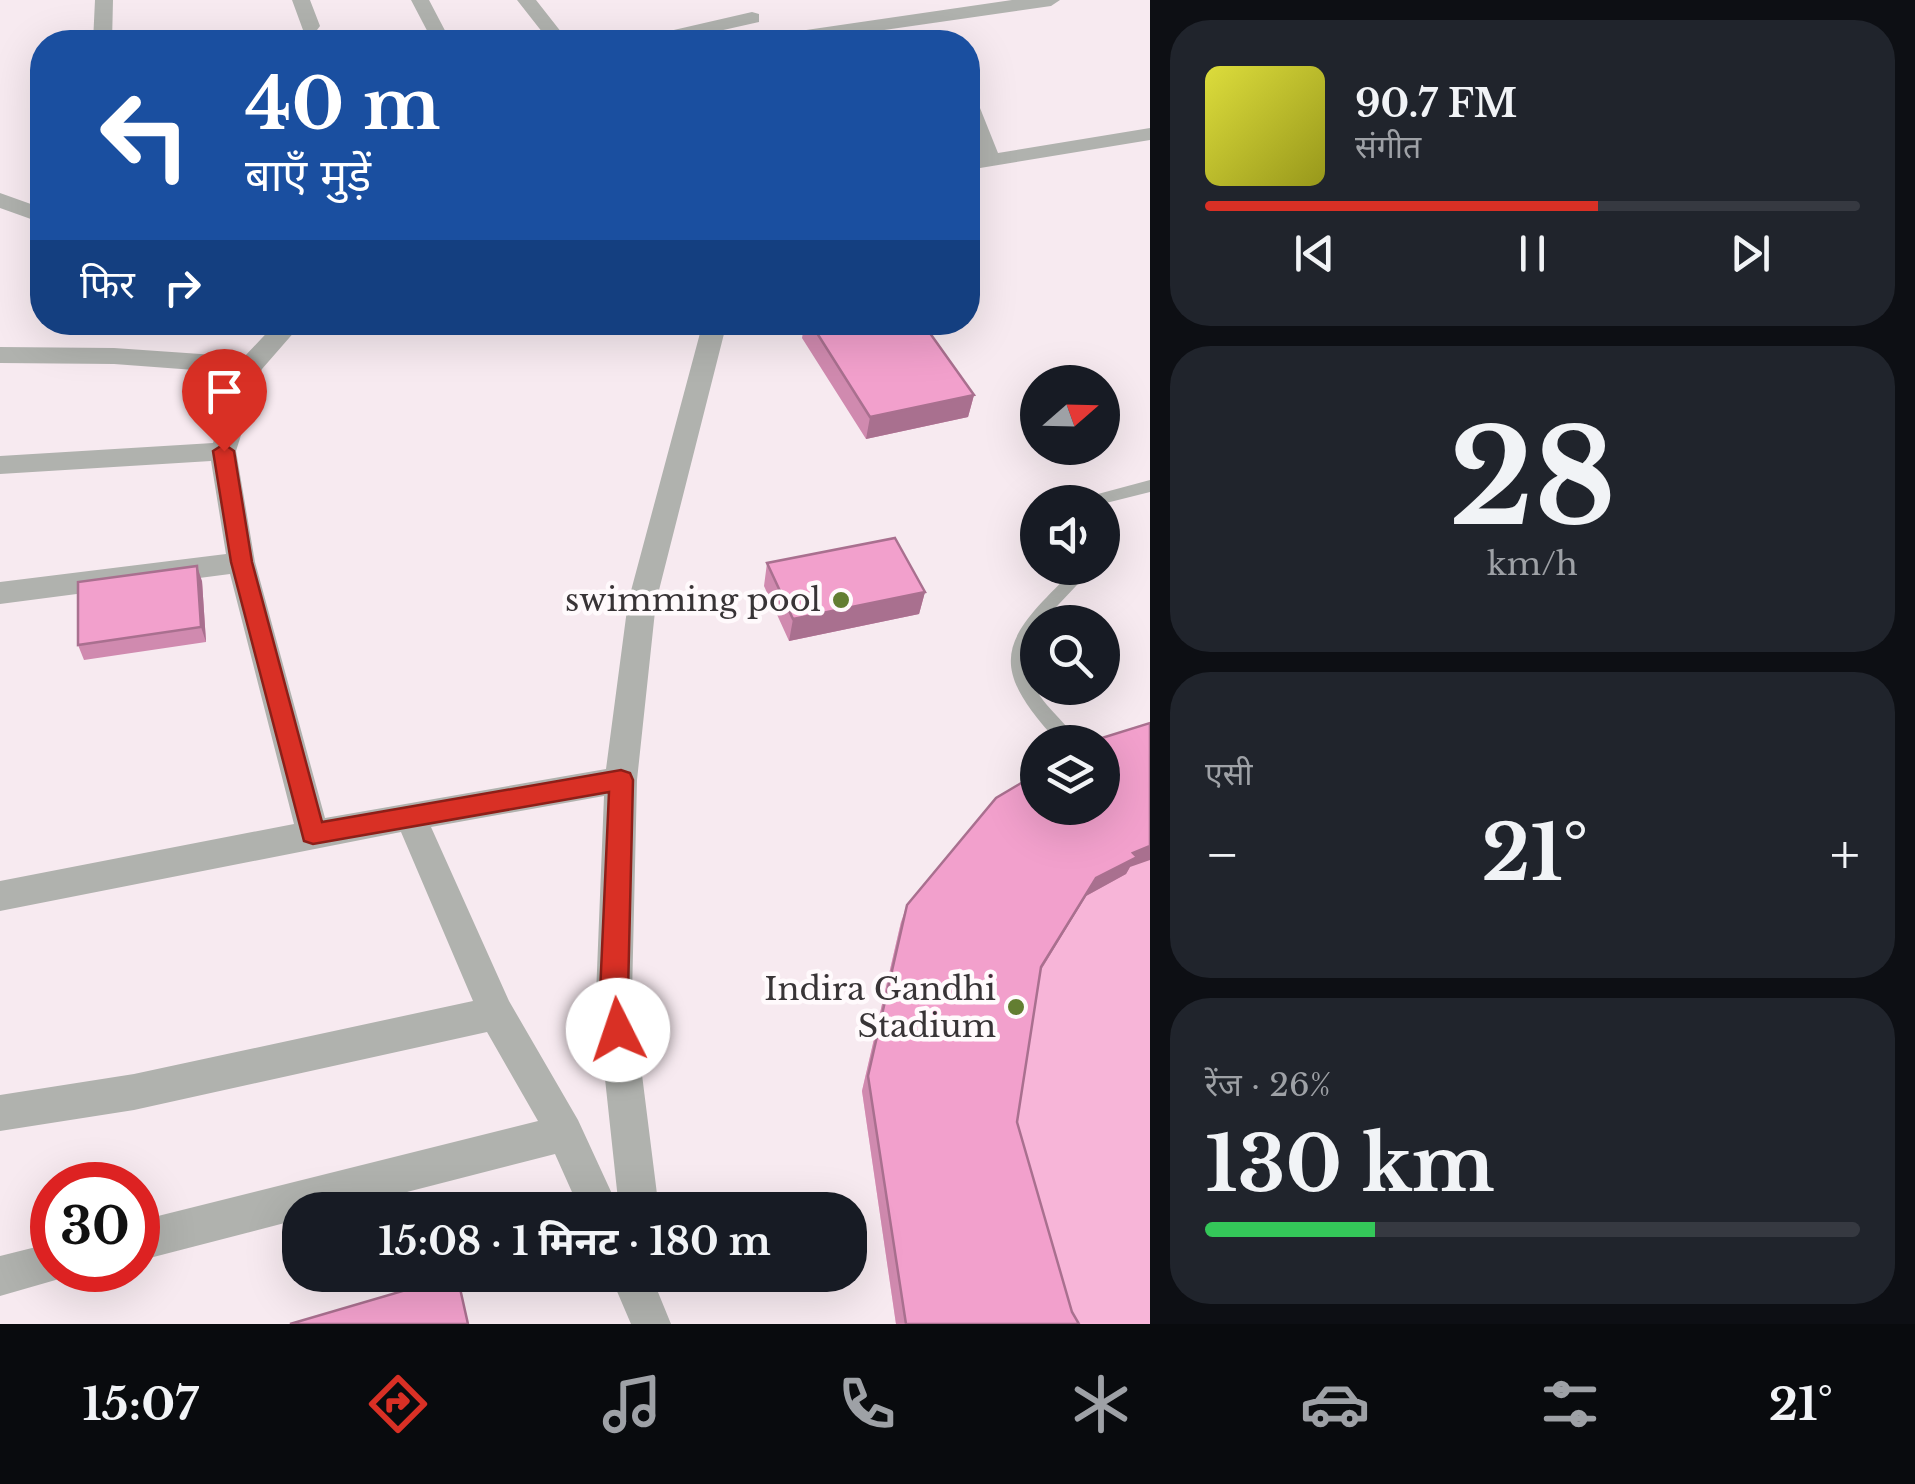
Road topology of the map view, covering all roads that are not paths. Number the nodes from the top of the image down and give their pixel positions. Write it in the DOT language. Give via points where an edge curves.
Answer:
graph roads {
  1 [pos="104,0"];
  2 [pos="301,0"];
  3 [pos="420,0"];
  4 [pos="526,0"];
  5 [pos="738,0"];
  6 [pos="1050,0"];
  7 [pos="996,5"];
  8 [pos="752,18"];
  9 [pos="934,19"];
  10 [pos="310,26"];
  11 [pos="104,30"];
  12 [pos="436,30"];
  13 [pos="550,30"];
  14 [pos="699,30"];
  15 [pos="758,30"];
  16 [pos="891,30"];
  17 [pos="938,30"];
  18 [pos="1150,134"];
  19 [pos="980,135"];
  20 [pos="990,161"];
  21 [pos="980,162"];
  22 [pos="0,200"];
  23 [pos="30,211"];
  24 [pos="278,335"];
  25 [pos="712,335"];
  26 [pos="0,355"];
  27 [pos="250,366"];
  28 [pos="224,451"];
  29 [pos="0,465"];
  30 [pos="1150,486"];
  31 [pos="1120,494"];
  32 [pos="241,562"];
  33 [pos="1069,585"];
  34 [pos="0,594"];
  35 [pos="1054,725"];
  36 [pos="621,780"];
  37 [pos="410,818"];
  38 [pos="313,834"];
  39 [pos="0,896"];
  40 [pos="496,1013"];
  41 [pos="0,1113"];
  42 [pos="566,1133"];
  43 [pos="592,1192"];
  44 [pos="636,1192"];
  45 [pos="160,1235"];
  46 [pos="30,1268"];
  47 [pos="0,1276"];
  48 [pos="638,1292"];
  49 [pos="648,1292"];
  50 [pos="652,1323"];
  1 -- 11 [label="street"];
  2 -- 10 [label="street"];
  3 -- 12 [label="street"];
  4 -- 13 [label="street"];
  5 -- 8 [label="street"];
  6 -- 7 [label="street"];
  7 -- 9 [label="street"];
  8 -- 14 [label="street"];
  8 -- 15 [label="street"];
  9 -- 16 [label="street"];
  9 -- 17 [label="street"];
  18 -- 20 [label="street"];
  19 -- 20 [label="street"];
  20 -- 21 [label="street"];
  22 -- 23 [label="street"];
  24 -- 27 [label="street"];
  25 -- 36 [label="street" via="642,602"];
  26 -- 27 [label="street"];
  27 -- 28 [label="street"];
  28 -- 29 [label="street"];
  28 -- 32 [label="street"];
  30 -- 31 [label="lane"];
  32 -- 34 [label="street"];
  32 -- 38 [label="street"];
  33 -- 35 [label="lane" via="1036,619 1016,664"];
  36 -- 37 [label="street"];
  36 -- 44 [label="street" via="614,994"];
  37 -- 38 [label="street"];
  37 -- 40 [label="street"];
  38 -- 39 [label="street"];
  40 -- 41 [label="street" via="134,1092"];
  40 -- 42 [label="street"];
  42 -- 43 [label="street"];
  42 -- 45 [label="street"];
  46 -- 47 [label="street"];
  48 -- 50 [label="street"];
  49 -- 50 [label="street"];
}
